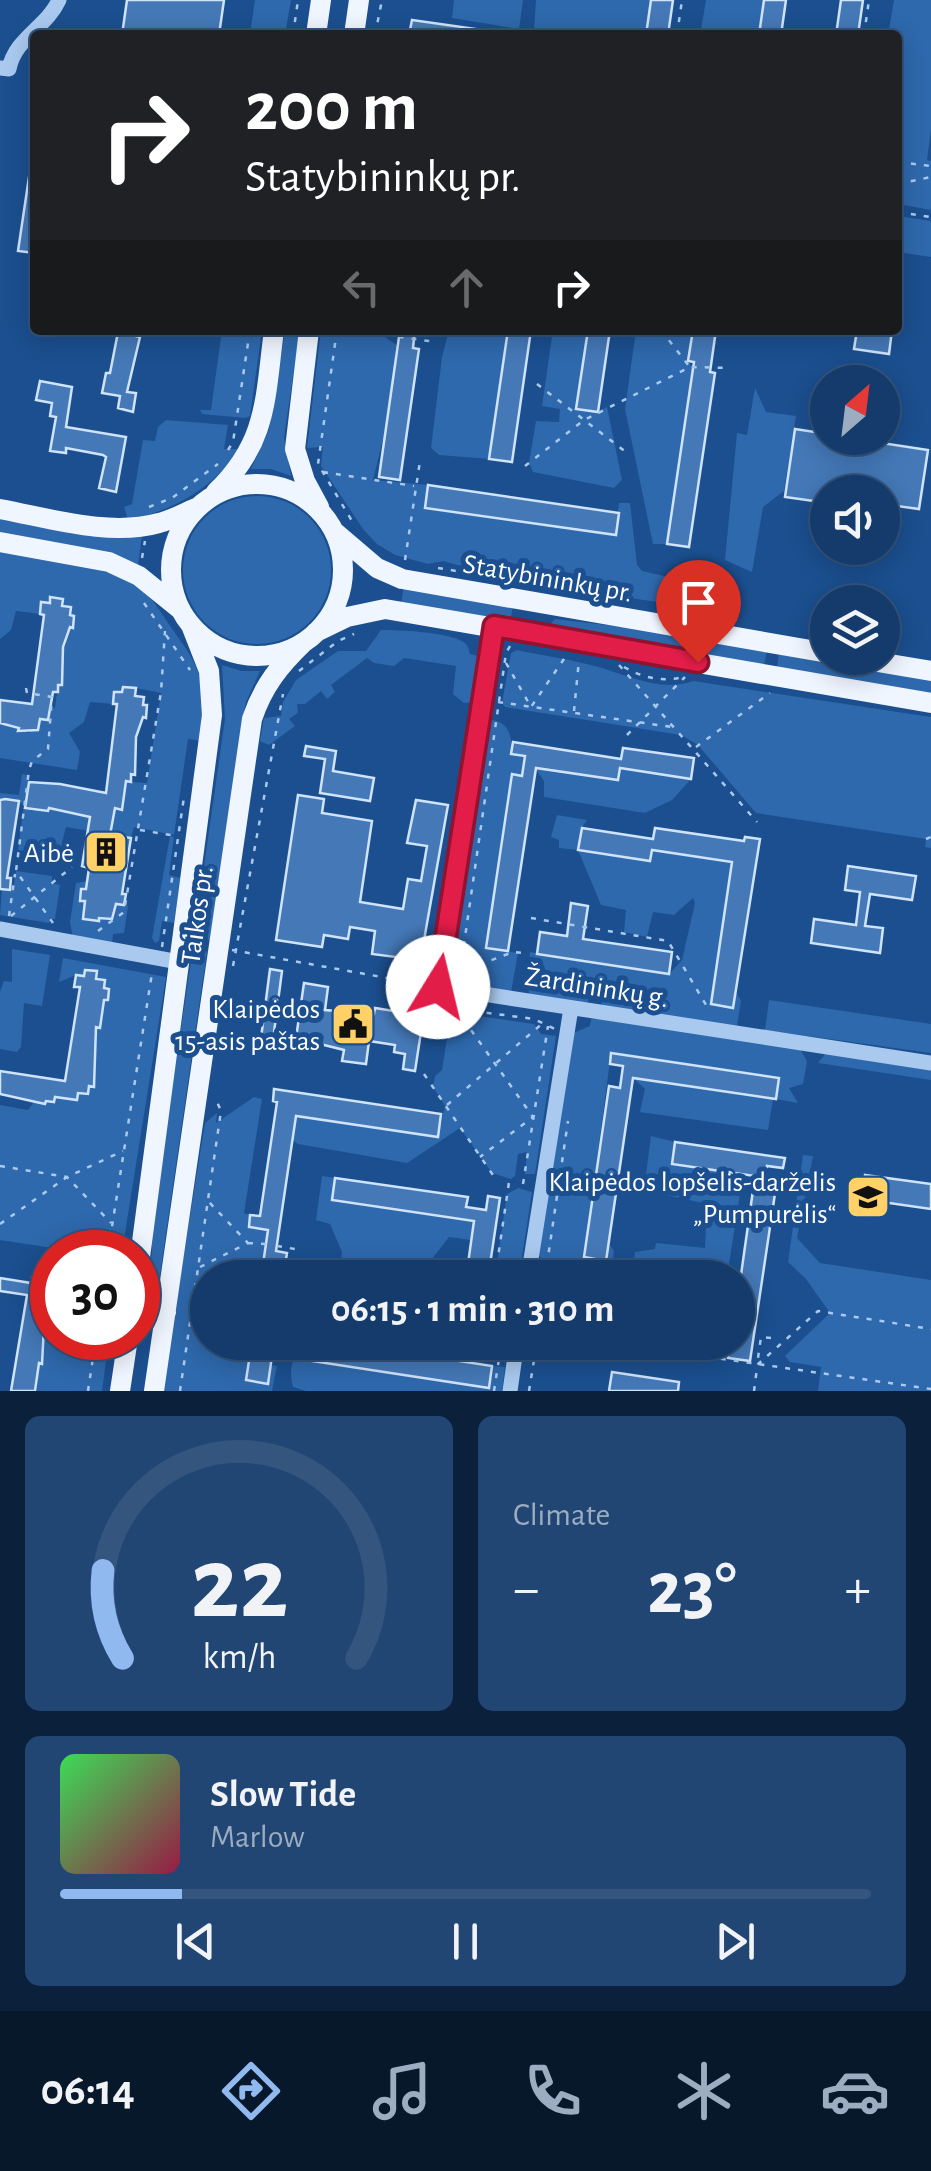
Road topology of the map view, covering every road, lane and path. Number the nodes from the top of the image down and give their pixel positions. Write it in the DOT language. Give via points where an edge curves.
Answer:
graph roads {
  1 [pos="59,0"];
  2 [pos="298,0"];
  3 [pos="321,0"];
  4 [pos="359,0"];
  5 [pos="382,0"];
  6 [pos="682,0"];
  7 [pos="869,0"];
  8 [pos="35,30"];
  9 [pos="294,30"];
  10 [pos="317,30"];
  11 [pos="355,30"];
  12 [pos="375,30"];
  13 [pos="678,30"];
  14 [pos="865,30"];
  15 [pos="30,36"];
  16 [pos="5,68"];
  17 [pos="902,162"];
  18 [pos="931,166"];
  19 [pos="931,177"];
  20 [pos="902,183"];
  21 [pos="902,213"];
  22 [pos="931,217"];
  23 [pos="249,335"];
  24 [pos="273,335"];
  25 [pos="308,335"];
  26 [pos="335,335"];
  27 [pos="384,335"];
  28 [pos="666,335"];
  29 [pos="436,342"];
  30 [pos="690,367"];
  31 [pos="730,368"];
  32 [pos="537,384"];
  33 [pos="584,420"];
  34 [pos="626,452"];
  35 [pos="420,461"];
  36 [pos="524,466"];
  37 [pos="321,472"];
  38 [pos="416,486"];
  39 [pos="204,503"];
  40 [pos="0,509"];
  41 [pos="329,524"];
  42 [pos="147,526"];
  43 [pos="362,535"];
  44 [pos="0,542"];
  45 [pos="394,561"];
  46 [pos="139,576"];
  47 [pos="558,607"];
  48 [pos="688,610"];
  49 [pos="706,614"];
  50 [pos="186,618"];
  51 [pos="494,626"];
  52 [pos="366,628"];
  53 [pos="165,630"];
  54 [pos="310,637"];
  55 [pos="553,637"];
  56 [pos="511,645"];
  57 [pos="810,650"];
  58 [pos="567,655"];
  59 [pos="580,657"];
  60 [pos="505,660"];
  61 [pos="618,664"];
  62 [pos="900,666"];
  63 [pos="931,671"];
  64 [pos="191,672"];
  65 [pos="295,676"];
  66 [pos="686,676"];
  67 [pos="26,688"];
  68 [pos="774,690"];
  69 [pos="284,692"];
  70 [pos="498,702"];
  71 [pos="931,703"];
  72 [pos="531,707"];
  73 [pos="656,707"];
  74 [pos="574,713"];
  75 [pos="641,722"];
  76 [pos="674,728"];
  77 [pos="628,735"];
  78 [pos="695,748"];
  79 [pos="183,798"];
  80 [pos="757,822"];
  81 [pos="139,830"];
  82 [pos="178,836"];
  83 [pos="72,868"];
  84 [pos="16,870"];
  85 [pos="35,897"];
  86 [pos="531,918"];
  87 [pos="5,925"];
  88 [pos="57,928"];
  89 [pos="92,935"];
  90 [pos="228,950"];
  91 [pos="525,953"];
  92 [pos="170,961"];
  93 [pos="232,971"];
  94 [pos="438,987"];
  95 [pos="435,1006"];
  96 [pos="456,1008"];
  97 [pos="570,1008"];
  98 [pos="710,1010"];
  99 [pos="545,1024"];
  100 [pos="566,1033"];
  101 [pos="931,1063"];
  102 [pos="494,1064"];
  103 [pos="424,1074"];
  104 [pos="213,1091"];
  105 [pos="446,1106"];
  106 [pos="533,1118"];
  107 [pos="568,1123"];
  108 [pos="124,1151"];
  109 [pos="480,1157"];
  110 [pos="0,1166"];
  111 [pos="66,1177"];
  112 [pos="497,1181"];
  113 [pos="509,1182"];
  114 [pos="523,1184"];
  115 [pos="208,1202"];
  116 [pos="0,1224"];
  117 [pos="112,1224"];
  118 [pos="111,1230"];
  119 [pos="142,1230"];
  120 [pos="248,1242"];
  121 [pos="266,1244"];
  122 [pos="277,1246"];
  123 [pos="301,1250"];
  124 [pos="199,1260"];
  125 [pos="213,1260"];
  126 [pos="498,1260"];
  127 [pos="531,1260"];
  128 [pos="548,1260"];
  129 [pos="160,1311"];
  130 [pos="166,1312"];
  131 [pos="190,1323"];
  132 [pos="931,1328"];
  133 [pos="771,1338"];
  134 [pos="93,1360"];
  135 [pos="125,1360"];
  136 [pos="506,1360"];
  137 [pos="506,1360"];
  138 [pos="534,1360"];
  139 [pos="724,1360"];
  140 [pos="757,1365"];
  141 [pos="931,1389"];
  142 [pos="499,1390"];
  143 [pos="88,1391"];
  144 [pos="120,1391"];
  145 [pos="154,1391"];
  146 [pos="180,1391"];
  147 [pos="486,1391"];
  148 [pos="529,1391"];
  149 [pos="754,1391"];
  1 -- 8 [label="street"];
  2 -- 9 [label="path"];
  3 -- 10 [label="main road"];
  4 -- 11 [label="main road"];
  5 -- 12 [label="path"];
  6 -- 13 [label="path"];
  7 -- 14 [label="path"];
  15 -- 16 [label="street"];
  17 -- 18 [label="path"];
  19 -- 20 [label="path"];
  21 -- 22 [label="path"];
  23 -- 42 [label="path" via="233,442 198,481 146,509"];
  24 -- 39 [label="main road" via="254,445"];
  25 -- 41 [label="main road" via="295,449"];
  26 -- 37 [label="path" via="317,456"];
  27 -- 29 [label="path"];
  28 -- 30 [label="path"];
  30 -- 31 [label="path"];
  30 -- 33 [label="path"];
  32 -- 33 [label="path"];
  33 -- 34 [label="path"];
  33 -- 36 [label="path"];
  35 -- 38 [label="path"];
  37 -- 38 [label="path"];
  37 -- 43 [label="path"];
  38 -- 45 [label="path" via="404,565"];
  39 -- 41 [label="main road" via="240,486 272,486 302,497"];
  39 -- 42 [label="main road"];
  39 -- 50 [label="main road" via="174,548 172,580"];
  40 -- 42 [label="main road" via="96,526"];
  41 -- 47 [label="main road, Statybininkų pr." via="353,551 390,575"];
  41 -- 54 [label="main road" via="343,576 335,607"];
  42 -- 46 [label="path"];
  44 -- 46 [label="main road" via="109,562"];
  46 -- 50 [label="main road"];
  46 -- 53 [label="path" via="134,593"];
  47 -- 55 [label="main road" via="546,618"];
  47 -- 57 [label="main road, Statybininkų pr."];
  48 -- 49 [label="path"];
  50 -- 54 [label="main road" via="214,645 244,655 276,654"];
  50 -- 92 [label="main road, Taikos pr." via="209,671 212,715"];
  51 -- 54 [label="main road, Statybininkų pr." via="385,609 348,617"];
  51 -- 55 [label="main road, Statybininkų pr."];
  51 -- 94 [label="street"];
  52 -- 65 [label="path"];
  53 -- 64 [label="path"];
  53 -- 81 [label="path"];
  54 -- 90 [label="main road, Taikos pr." via="278,666 252,719"];
  55 -- 71 [label="main road, Statybininkų pr."];
  56 -- 60 [label="path"];
  58 -- 72 [label="path"];
  59 -- 74 [label="path"];
  60 -- 70 [label="path"];
  60 -- 72 [label="path"];
  61 -- 73 [label="path"];
  62 -- 63 [label="main road"];
  66 -- 73 [label="path"];
  67 -- 84 [label="path" via="52,696 53,708 48,749 29,770"];
  68 -- 78 [label="path"];
  69 -- 90 [label="path"];
  70 -- 72 [label="path"];
  70 -- 91 [label="path" via="460,972"];
  72 -- 74 [label="path"];
  73 -- 75 [label="path"];
  73 -- 76 [label="path"];
  74 -- 75 [label="path"];
  75 -- 76 [label="path"];
  75 -- 77 [label="path"];
  76 -- 78 [label="path"];
  78 -- 80 [label="path"];
  79 -- 82 [label="path"];
  81 -- 82 [label="path"];
  81 -- 89 [label="path" via="124,912"];
  82 -- 92 [label="path"];
  83 -- 85 [label="path"];
  84 -- 85 [label="path"];
  84 -- 87 [label="path"];
  85 -- 87 [label="path"];
  85 -- 88 [label="path"];
  86 -- 98 [label="path" via="668,941"];
  87 -- 92 [label="street"];
  90 -- 93 [label="path"];
  90 -- 94 [label="path"];
  90 -- 130 [label="main road, Taikos pr."];
  92 -- 108 [label="path" via="150,977"];
  92 -- 119 [label="main road, Taikos pr."];
  94 -- 97 [label="street, Žardininkų g."];
  95 -- 96 [label="path"];
  96 -- 99 [label="path"];
  96 -- 102 [label="path"];
  97 -- 100 [label="street"];
  97 -- 101 [label="street, Žardininkų g."];
  99 -- 100 [label="path"];
  99 -- 102 [label="path"];
  99 -- 106 [label="path"];
  100 -- 127 [label="street"];
  102 -- 105 [label="path"];
  102 -- 106 [label="path"];
  103 -- 105 [label="path"];
  104 -- 115 [label="path" via="222,1111"];
  105 -- 109 [label="path"];
  106 -- 109 [label="path"];
  106 -- 114 [label="path"];
  107 -- 128 [label="path"];
  108 -- 111 [label="path"];
  108 -- 117 [label="path"];
  109 -- 112 [label="path"];
  110 -- 111 [label="path"];
  111 -- 116 [label="path"];
  111 -- 117 [label="path"];
  113 -- 126 [label="path"];
  115 -- 120 [label="path"];
  115 -- 124 [label="path"];
  117 -- 118 [label="path"];
  120 -- 121 [label="path"];
  120 -- 125 [label="path"];
  122 -- 123 [label="path"];
  129 -- 130 [label="main road"];
  130 -- 145 [label="main road, Taikos pr."];
  131 -- 146 [label="path"];
  132 -- 140 [label="path" via="818,1311"];
  133 -- 140 [label="path" via="762,1337"];
  134 -- 143 [label="path"];
  135 -- 144 [label="main road"];
  136 -- 142 [label="street"];
  137 -- 142 [label="path"];
  138 -- 148 [label="path"];
  139 -- 140 [label="path"];
  140 -- 141 [label="path"];
  140 -- 149 [label="path"];
  142 -- 147 [label="path"];
}
